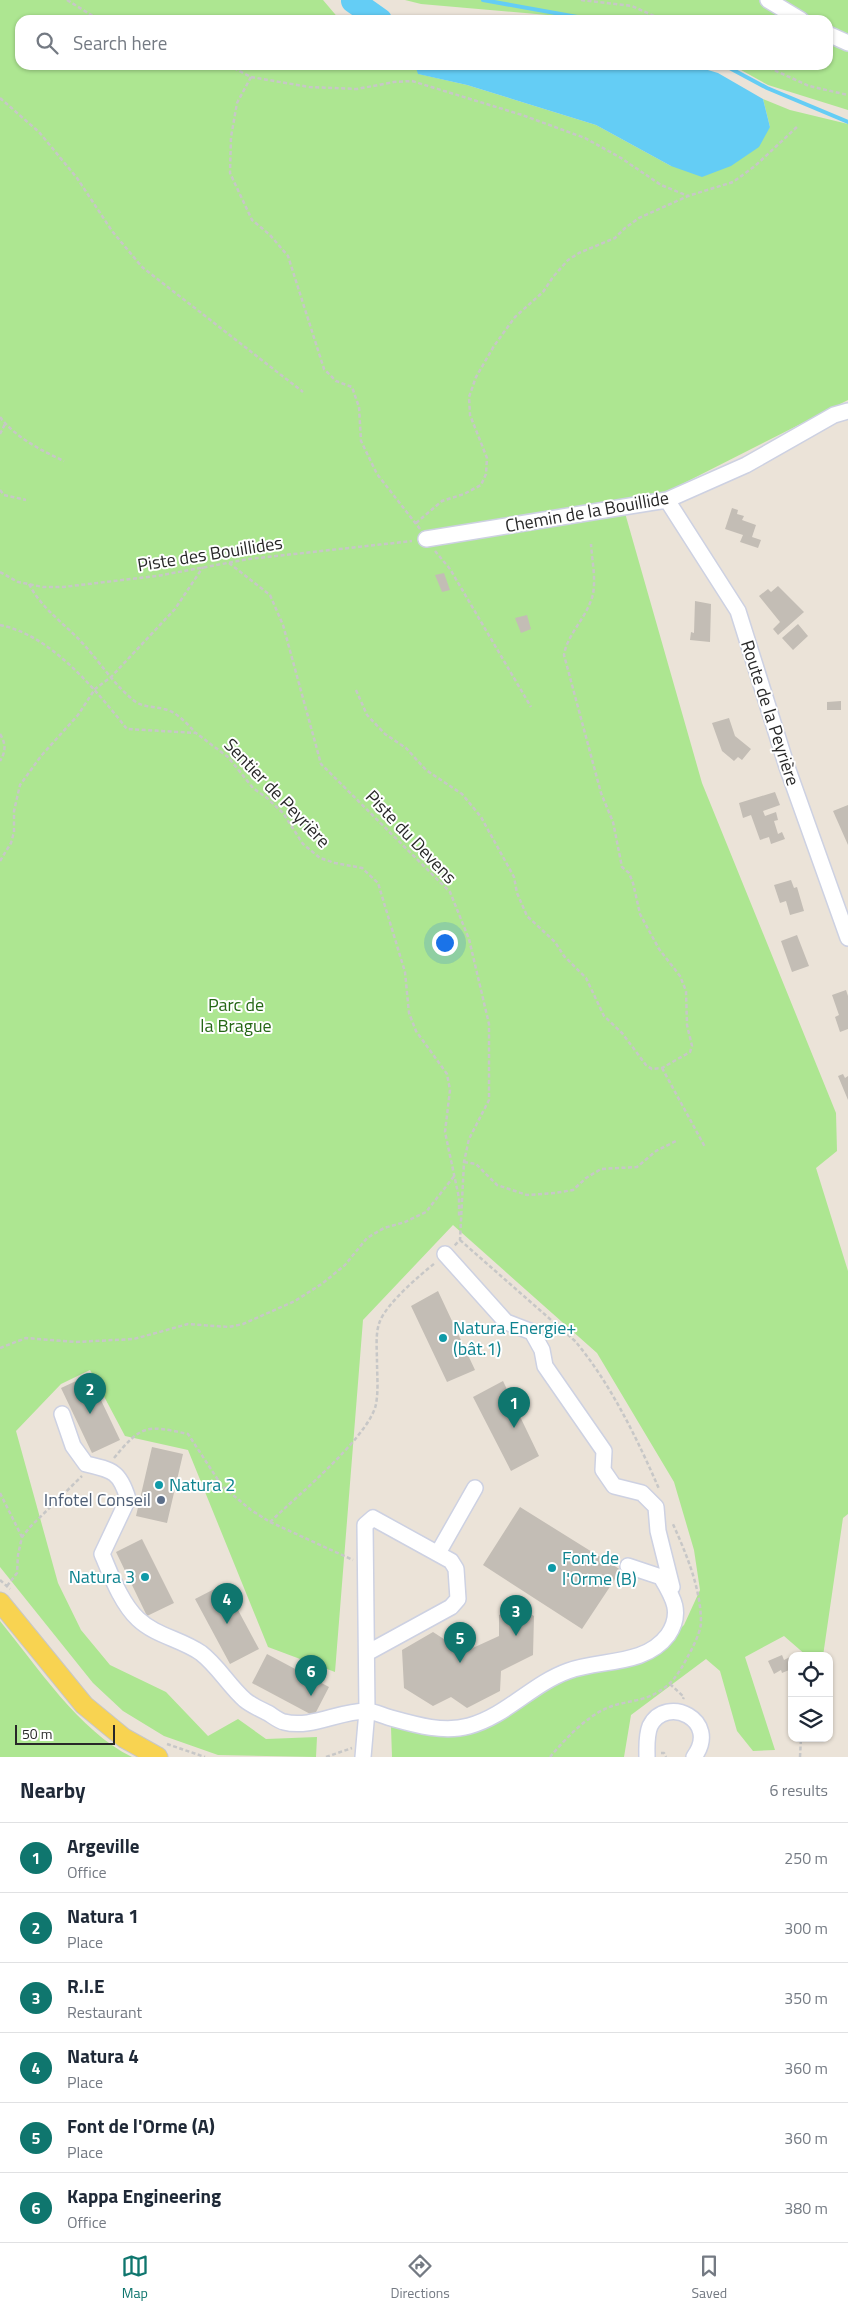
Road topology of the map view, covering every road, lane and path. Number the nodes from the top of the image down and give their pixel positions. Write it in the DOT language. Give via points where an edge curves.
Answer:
graph roads {
  1 [pos="66,0"];
  2 [pos="581,0"];
  3 [pos="768,0"];
  4 [pos="91,15"];
  5 [pos="652,15"];
  6 [pos="792,15"];
  7 [pos="833,36"];
  8 [pos="848,44"];
  9 [pos="238,70"];
  10 [pos="774,70"];
  11 [pos="251,77"];
  12 [pos="848,95"];
  13 [pos="0,98"];
  14 [pos="798,126"];
  15 [pos="688,196"];
  16 [pos="303,392"];
  17 [pos="848,411"];
  18 [pos="0,417"];
  19 [pos="5,424"];
  20 [pos="0,434"];
  21 [pos="64,461"];
  22 [pos="0,490"];
  23 [pos="26,500"];
  24 [pos="668,500"];
  25 [pos="416,523"];
  26 [pos="426,540"];
  27 [pos="591,544"];
  28 [pos="229,563"];
  29 [pos="203,567"];
  30 [pos="2,573"];
  31 [pos="0,576"];
  32 [pos="29,584"];
  33 [pos="0,625"];
  34 [pos="111,677"];
  35 [pos="95,689"];
  36 [pos="356,690"];
  37 [pos="531,707"];
  38 [pos="196,733"];
  39 [pos="0,734"];
  40 [pos="0,761"];
  41 [pos="0,861"];
  42 [pos="848,938"];
  43 [pos="662,1068"];
  44 [pos="676,1141"];
  45 [pos="705,1147"];
  46 [pos="464,1162"];
  47 [pos="455,1175"];
  48 [pos="460,1240"];
  49 [pos="445,1254"];
  50 [pos="0,1348"];
  51 [pos="62,1414"];
  52 [pos="100,1467"];
  53 [pos="475,1488"];
  54 [pos="659,1490"];
  55 [pos="0,1493"];
  56 [pos="670,1517"];
  57 [pos="270,1522"];
  58 [pos="22,1538"];
  59 [pos="438,1553"];
  60 [pos="366,1566"];
  61 [pos="628,1566"];
  62 [pos="0,1580"];
  63 [pos="0,1592"];
  64 [pos="7,1594"];
  65 [pos="674,1598"];
  66 [pos="367,1653"];
  67 [pos="367,1711"];
  68 [pos="801,1742"];
  69 [pos="162,1750"];
  70 [pos="361,1753"];
  71 [pos="664,1753"];
  72 [pos="205,1757"];
  73 [pos="326,1757"];
  74 [pos="550,1757"];
  75 [pos="646,1757"];
  76 [pos="666,1757"];
  77 [pos="694,1757"];
  78 [pos="800,1757"];
  1 -- 4 [label="path"];
  2 -- 5 [label="path" via="632,6"];
  3 -- 6 [label="street"];
  7 -- 8 [label="street"];
  9 -- 11 [label="path"];
  10 -- 12 [label="path" via="809,86"];
  11 -- 15 [label="path" via="310,88 357,89 412,81 585,138 661,185"];
  11 -- 25 [label="path" via="237,103 231,137 230,173 252,220 288,256 324,369 336,381 352,387 358,407 361,442 377,474"];
  13 -- 16 [label="path" via="39,132 142,267"];
  14 -- 15 [label="path" via="733,182"];
  15 -- 25 [label="path" via="639,218 615,238 568,260 543,292 515,317 476,376 469,397 470,415 486,458 486,474 481,485 442,501"];
  17 -- 24 [label="street, Chemin de la Bouillide" via="834,415 746,465"];
  18 -- 19 [label="path"];
  19 -- 20 [label="path"];
  19 -- 21 [label="path" via="41,450"];
  22 -- 23 [label="path" via="4,495"];
  24 -- 26 [label="street, Chemin de la Bouillide"];
  24 -- 42 [label="street, Route de la Peyrière" via="738,611 787,767"];
  25 -- 26 [label="path"];
  26 -- 28 [label="path, Piste des Bouillides"];
  26 -- 37 [label="path" via="450,569"];
  27 -- 43 [label="path" via="594,584 591,601 566,644 564,655 601,793 613,822 622,867 634,883 640,914 658,949 680,976 686,991 687,1025 692,1046 690,1052"];
  28 -- 29 [label="path, Piste des Bouillides"];
  28 -- 46 [label="path, Piste du Devens" via="270,595 283,625 321,764 450,892 469,939 489,1024 488,1100 469,1139"];
  29 -- 32 [label="path, Piste des Bouillides" via="63,587"];
  29 -- 34 [label="path" via="175,609"];
  30 -- 31 [label="path"];
  30 -- 32 [label="path, Piste des Bouillides"];
  32 -- 34 [label="path, Sentier de Peyrière" via="36,599 86,647"];
  33 -- 35 [label="path" via="13,628 49,648"];
  34 -- 35 [label="path"];
  34 -- 38 [label="path, Sentier de Peyrière" via="142,706 166,709"];
  35 -- 38 [label="path" via="127,729"];
  35 -- 41 [label="path" via="78,715 20,785 14,811 14,832"];
  36 -- 43 [label="path" via="367,716 406,748 426,770 462,794 481,817 514,877 527,916 586,978 604,1016 622,1033 646,1065 652,1069"];
  38 -- 47 [label="path, Sentier de Peyrière" via="228,757 253,788 283,813 303,844 320,858 362,868 378,883 405,972 409,1013 416,1031 447,1074 450,1090 445,1132"];
  39 -- 40 [label="path" via="5,753"];
  43 -- 45 [label="path"];
  44 -- 46 [label="path" via="656,1151 637,1167 601,1169 573,1190 555,1193 527,1195 497,1185 476,1164"];
  46 -- 48 [label="path, Piste du Devens"];
  47 -- 48 [label="path, Sentier de Peyrière"];
  47 -- 50 [label="path" via="426,1212 367,1238 345,1265 323,1283 294,1301 244,1324 188,1324 134,1339 76,1342 26,1338"];
  48 -- 49 [label="path"];
  48 -- 54 [label="path" via="589,1357 636,1440"];
  49 -- 57 [label="path" via="408,1284 380,1320 377,1394 370,1417 346,1450"];
  49 -- 65 [label="street" via="506,1322 532,1332 542,1350 544,1366 604,1450 603,1470 614,1486 642,1493 656,1507 658,1531"];
  51 -- 52 [label="street" via="73,1446 86,1464"];
  52 -- 57 [label="path" via="143,1431 154,1427 188,1434 222,1486"];
  52 -- 58 [label="path" via="46,1509"];
  52 -- 67 [label="street" via="122,1480 128,1499 102,1554 130,1610 139,1620 202,1654 245,1700 284,1722 310,1723"];
  53 -- 59 [label="street"];
  55 -- 58 [label="path"];
  56 -- 74 [label="path" via="689,1562 697,1594 701,1625 691,1650 670,1684 637,1702 608,1707 562,1743"];
  57 -- 60 [label="path"];
  58 -- 64 [label="path" via="17,1573"];
  59 -- 60 [label="street" via="374,1518 365,1525"];
  59 -- 66 [label="street" via="451,1561 456,1569 458,1599 451,1607"];
  60 -- 66 [label="street"];
  61 -- 65 [label="street" via="661,1577"];
  62 -- 64 [label="path"];
  63 -- 64 [label="path"];
  64 -- 69 [label="main road" via="84,1704 124,1738"];
  65 -- 67 [label="street" via="676,1624 661,1644 628,1658 568,1671 494,1716 468,1726 420,1725"];
  66 -- 67 [label="street"];
  67 -- 70 [label="street"];
  68 -- 78 [label="path"];
  69 -- 72 [label="path"];
  70 -- 73 [label="path" via="355,1747"];
  71 -- 76 [label="path"];
  75 -- 77 [label="street" via="651,1725 658,1717 676,1711 687,1714 700,1729 702,1739"];
}
